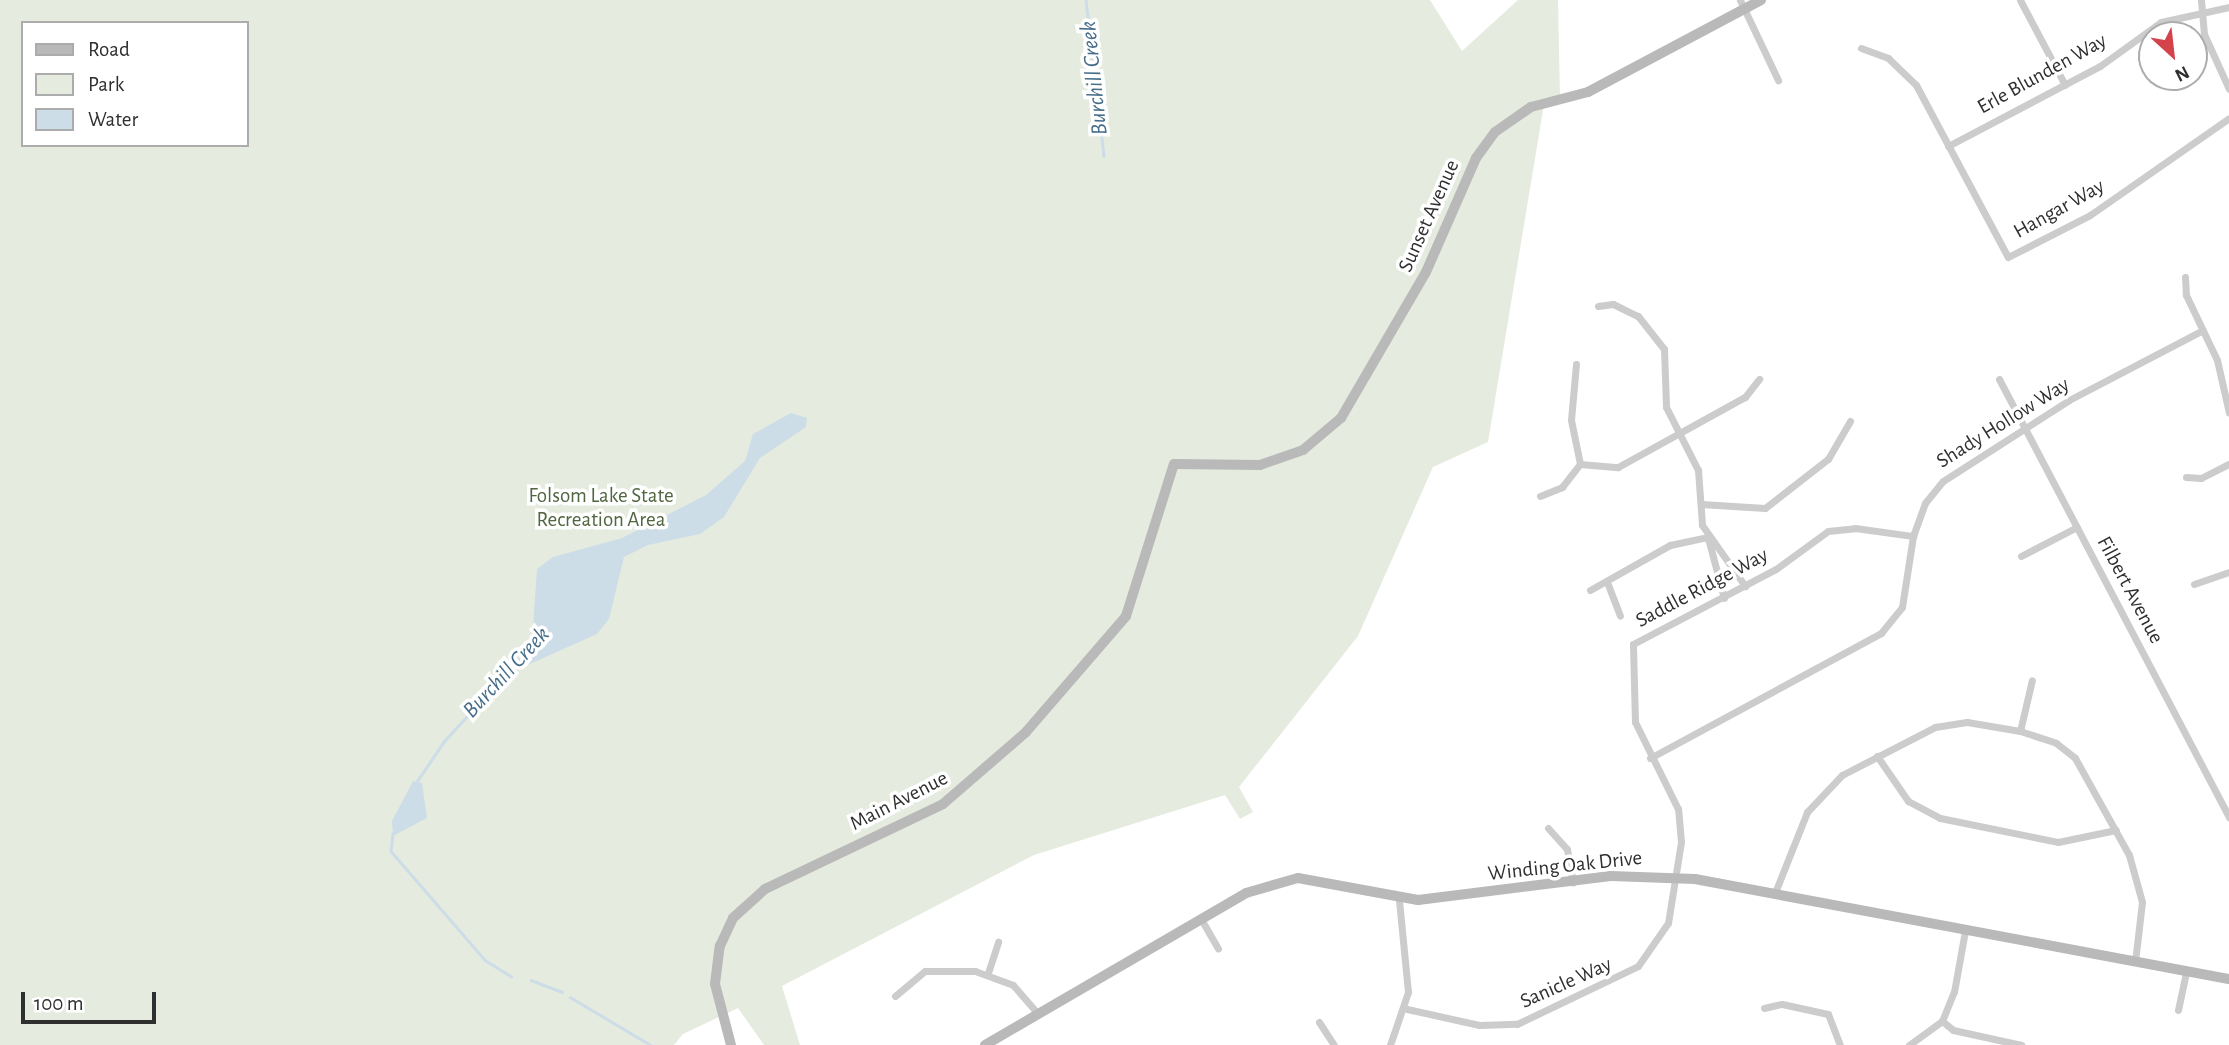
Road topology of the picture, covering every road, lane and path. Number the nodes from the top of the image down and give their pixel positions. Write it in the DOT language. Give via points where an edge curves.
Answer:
graph roads {
  1 [pos="1761,0"];
  2 [pos="2020,0"];
  3 [pos="2201,0"];
  4 [pos="1742,4"];
  5 [pos="2229,7"];
  6 [pos="2202,10"];
  7 [pos="1861,48"];
  8 [pos="1778,80"];
  9 [pos="2064,85"];
  10 [pos="2229,89"];
  11 [pos="2229,118"];
  12 [pos="1948,146"];
  13 [pos="2185,277"];
  14 [pos="1598,306"];
  15 [pos="2203,330"];
  16 [pos="1576,364"];
  17 [pos="1759,379"];
  18 [pos="1999,379"];
  19 [pos="2229,413"];
  20 [pos="1850,421"];
  21 [pos="2026,431"];
  22 [pos="1678,433"];
  23 [pos="1174,464"];
  24 [pos="1580,464"];
  25 [pos="2229,464"];
  26 [pos="2186,477"];
  27 [pos="1540,496"];
  28 [pos="1701,504"];
  29 [pos="2077,527"];
  30 [pos="1913,536"];
  31 [pos="1708,537"];
  32 [pos="2021,556"];
  33 [pos="2229,572"];
  34 [pos="1607,582"];
  35 [pos="2194,584"];
  36 [pos="1745,586"];
  37 [pos="1590,590"];
  38 [pos="1724,598"];
  39 [pos="1620,616"];
  40 [pos="2032,681"];
  41 [pos="2020,731"];
  42 [pos="1877,756"];
  43 [pos="1650,758"];
  44 [pos="2229,817"];
  45 [pos="1548,828"];
  46 [pos="2116,830"];
  47 [pos="1679,877"];
  48 [pos="1573,882"];
  49 [pos="1776,890"];
  50 [pos="1399,900"];
  51 [pos="1201,919"];
  52 [pos="1965,931"];
  53 [pos="998,942"];
  54 [pos="1217,949"];
  55 [pos="2135,962"];
  56 [pos="988,973"];
  57 [pos="2186,973"];
  58 [pos="2229,979"];
  59 [pos="895,996"];
  60 [pos="1764,1008"];
  61 [pos="1406,1009"];
  62 [pos="2178,1010"];
  63 [pos="1038,1014"];
  64 [pos="1942,1021"];
  65 [pos="1318,1022"];
  66 [pos="731,1045"];
  67 [pos="985,1045"];
  68 [pos="1334,1045"];
  69 [pos="1390,1045"];
  70 [pos="1840,1045"];
  71 [pos="1909,1045"];
  72 [pos="2021,1045"];
  1 -- 4 [label="street, Sunset Avenue"];
  2 -- 9 [label="street"];
  3 -- 6 [label="street"];
  4 -- 8 [label="street"];
  4 -- 23 [label="street, Sunset Avenue" via="1588,92 1531,107 1495,132 1476,158 1455,214 1363,388 1318,438 1260,465"];
  5 -- 6 [label="street, Erle Blunden Way"];
  6 -- 9 [label="street, Erle Blunden Way" via="2146,30"];
  6 -- 10 [label="street" via="2208,47"];
  7 -- 12 [label="street" via="1905,71"];
  9 -- 12 [label="street, Erle Blunden Way"];
  11 -- 12 [label="street, Hangar Way" via="2090,215 2008,257"];
  13 -- 15 [label="street"];
  14 -- 22 [label="street" via="1621,307 1656,335 1667,359 1666,407"];
  15 -- 19 [label="street"];
  15 -- 21 [label="street, Shady Hollow Way" via="2069,400"];
  16 -- 24 [label="street" via="1571,420"];
  17 -- 22 [label="street" via="1745,397"];
  18 -- 21 [label="street, Filbert Avenue"];
  20 -- 28 [label="street" via="1828,459 1765,508"];
  21 -- 29 [label="street, Filbert Avenue"];
  21 -- 30 [label="street, Shady Hollow Way" via="1943,481"];
  22 -- 24 [label="street" via="1618,467"];
  22 -- 28 [label="street" via="1698,470"];
  23 -- 66 [label="street, Main Avenue" via="1126,616 1026,732 943,804 765,889 733,918 720,946 715,984"];
  24 -- 27 [label="street" via="1562,487"];
  25 -- 26 [label="street" via="2201,478"];
  28 -- 31 [label="street"];
  29 -- 32 [label="street"];
  29 -- 44 [label="street, Filbert Avenue"];
  30 -- 36 [label="street, Saddle Ridge Way" via="1846,527 1814,539"];
  30 -- 43 [label="street, Shady Hollow Way" via="1905,596 1881,633"];
  31 -- 34 [label="street" via="1670,545"];
  31 -- 36 [label="street"];
  31 -- 38 [label="street"];
  33 -- 35 [label="street"];
  34 -- 37 [label="street"];
  34 -- 39 [label="street"];
  36 -- 38 [label="street, Saddle Ridge Way"];
  38 -- 43 [label="street, Saddle Ridge Way" via="1633,644 1632,708"];
  40 -- 41 [label="street"];
  41 -- 42 [label="street" via="1950,723"];
  41 -- 46 [label="street" via="2056,743 2075,758"];
  42 -- 46 [label="street" via="1908,801 1940,818 2058,842"];
  42 -- 49 [label="street" via="1817,797 1791,841"];
  43 -- 47 [label="street, Saddle Ridge Way" via="1678,809"];
  45 -- 48 [label="street" via="1567,849"];
  46 -- 55 [label="street" via="2142,902"];
  47 -- 48 [label="street, Winding Oak Drive"];
  47 -- 49 [label="street, Winding Oak Drive"];
  47 -- 61 [label="street, Sanicle Way" via="1660,942 1616,980 1517,1024 1479,1025"];
  48 -- 50 [label="street, Winding Oak Drive"];
  49 -- 52 [label="street, Winding Oak Drive"];
  50 -- 51 [label="street, Winding Oak Drive" via="1333,880 1298,878 1260,886"];
  50 -- 61 [label="street"];
  51 -- 54 [label="street"];
  51 -- 63 [label="street, Winding Oak Drive"];
  52 -- 55 [label="street, Winding Oak Drive"];
  52 -- 64 [label="street"];
  53 -- 56 [label="street"];
  55 -- 57 [label="street, Winding Oak Drive"];
  56 -- 59 [label="street" via="925,971"];
  56 -- 63 [label="street" via="1018,989"];
  57 -- 58 [label="street, Winding Oak Drive"];
  57 -- 62 [label="street"];
  60 -- 70 [label="street" via="1782,1004 1828,1014"];
  61 -- 69 [label="street"];
  63 -- 67 [label="street, Winding Oak Drive"];
  64 -- 71 [label="street"];
  64 -- 72 [label="street" via="1953,1030"];
  65 -- 68 [label="street"];
}
